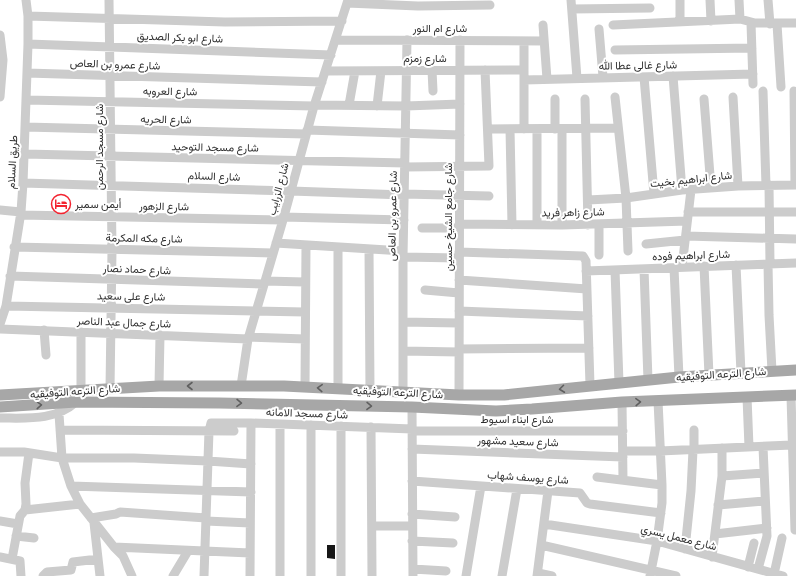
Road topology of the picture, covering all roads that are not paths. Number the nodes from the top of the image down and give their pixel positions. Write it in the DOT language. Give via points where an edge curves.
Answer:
graph roads {
  1 [pos="26,0"];
  2 [pos="109,0"];
  3 [pos="680,0"];
  4 [pos="710,0"];
  5 [pos="739,0"];
  6 [pos="768,0"];
  7 [pos="348,2"];
  8 [pos="572,5"];
  9 [pos="490,6"];
  10 [pos="650,8"];
  11 [pos="28,16"];
  12 [pos="110,18"];
  13 [pos="740,19"];
  14 [pos="342,21"];
  15 [pos="680,22"];
  16 [pos="711,22"];
  17 [pos="750,22"];
  18 [pos="796,23"];
  19 [pos="774,24"];
  20 [pos="544,25"];
  21 [pos="613,25"];
  22 [pos="599,29"];
  23 [pos="0,35"];
  24 [pos="336,40"];
  25 [pos="407,40"];
  26 [pos="460,40"];
  27 [pos="524,41"];
  28 [pos="544,41"];
  29 [pos="28,44"];
  30 [pos="110,47"];
  31 [pos="752,48"];
  32 [pos="615,50"];
  33 [pos="331,55"];
  34 [pos="406,70"];
  35 [pos="432,70"];
  36 [pos="460,70"];
  37 [pos="485,70"];
  38 [pos="524,70"];
  39 [pos="326,71"];
  40 [pos="355,71"];
  41 [pos="381,71"];
  42 [pos="27,73"];
  43 [pos="111,76"];
  44 [pos="672,76"];
  45 [pos="604,77"];
  46 [pos="644,77"];
  47 [pos="577,78"];
  48 [pos="547,79"];
  49 [pos="524,80"];
  50 [pos="322,82"];
  51 [pos="781,87"];
  52 [pos="433,91"];
  53 [pos="764,91"];
  54 [pos="794,91"];
  55 [pos="0,92"];
  56 [pos="615,96"];
  57 [pos="0,97"];
  58 [pos="733,97"];
  59 [pos="704,98"];
  60 [pos="555,99"];
  61 [pos="585,99"];
  62 [pos="26,100"];
  63 [pos="111,102"];
  64 [pos="460,104"];
  65 [pos="314,105"];
  66 [pos="349,105"];
  67 [pos="377,106"];
  68 [pos="406,106"];
  69 [pos="25,127"];
  70 [pos="585,128"];
  71 [pos="618,128"];
  72 [pos="111,129"];
  73 [pos="488,129"];
  74 [pos="510,129"];
  75 [pos="524,129"];
  76 [pos="537,129"];
  77 [pos="559,129"];
  78 [pos="307,132"];
  79 [pos="405,133"];
  80 [pos="460,135"];
  81 [pos="25,154"];
  82 [pos="112,157"];
  83 [pos="298,160"];
  84 [pos="405,165"];
  85 [pos="460,168"];
  86 [pos="23,183"];
  87 [pos="795,185"];
  88 [pos="112,186"];
  89 [pos="738,186"];
  90 [pos="768,186"];
  91 [pos="711,188"];
  92 [pos="291,190"];
  93 [pos="686,190"];
  94 [pos="654,194"];
  95 [pos="404,195"];
  96 [pos="460,195"];
  97 [pos="489,196"];
  98 [pos="626,198"];
  99 [pos="588,200"];
  100 [pos="0,210"];
  101 [pos="769,212"];
  102 [pos="796,212"];
  103 [pos="20,214"];
  104 [pos="688,216"];
  105 [pos="112,217"];
  106 [pos="283,218"];
  107 [pos="404,220"];
  108 [pos="627,223"];
  109 [pos="599,224"];
  110 [pos="512,225"];
  111 [pos="537,225"];
  112 [pos="562,225"];
  113 [pos="588,225"];
  114 [pos="459,226"];
  115 [pos="422,228"];
  116 [pos="686,238"];
  117 [pos="770,238"];
  118 [pos="796,238"];
  119 [pos="276,243"];
  120 [pos="646,244"];
  121 [pos="306,245"];
  122 [pos="14,247"];
  123 [pos="338,247"];
  124 [pos="369,249"];
  125 [pos="112,250"];
  126 [pos="628,251"];
  127 [pos="273,253"];
  128 [pos="403,254"];
  129 [pos="459,255"];
  130 [pos="599,255"];
  131 [pos="796,263"];
  132 [pos="769,264"];
  133 [pos="736,265"];
  134 [pos="704,266"];
  135 [pos="678,268"];
  136 [pos="644,269"];
  137 [pos="615,270"];
  138 [pos="586,271"];
  139 [pos="10,276"];
  140 [pos="112,280"];
  141 [pos="459,280"];
  142 [pos="305,282"];
  143 [pos="264,283"];
  144 [pos="587,288"];
  145 [pos="425,290"];
  146 [pos="459,293"];
  147 [pos="6,306"];
  148 [pos="112,308"];
  149 [pos="256,310"];
  150 [pos="305,312"];
  151 [pos="459,312"];
  152 [pos="588,316"];
  153 [pos="403,322"];
  154 [pos="0,323"];
  155 [pos="459,323"];
  156 [pos="44,330"];
  157 [pos="82,332"];
  158 [pos="111,333"];
  159 [pos="160,335"];
  160 [pos="248,338"];
  161 [pos="305,339"];
  162 [pos="589,348"];
  163 [pos="459,350"];
  164 [pos="403,351"];
  165 [pos="46,355"];
  166 [pos="796,370"];
  167 [pos="772,371"];
  168 [pos="741,373"];
  169 [pos="709,375"];
  170 [pos="679,377"];
  171 [pos="648,380"];
  172 [pos="619,383"];
  173 [pos="158,386"];
  174 [pos="241,386"];
  175 [pos="590,386"];
  176 [pos="305,387"];
  177 [pos="110,389"];
  178 [pos="338,389"];
  179 [pos="370,390"];
  180 [pos="81,391"];
  181 [pos="403,392"];
  182 [pos="459,395"];
  183 [pos="793,395"];
  184 [pos="0,396"];
  185 [pos="747,397"];
  186 [pos="658,401"];
  187 [pos="76,402"];
  188 [pos="622,402"];
  189 [pos="0,407"];
  190 [pos="412,407"];
  191 [pos="59,414"];
  192 [pos="0,418"];
  193 [pos="251,423"];
  194 [pos="280,424"];
  195 [pos="311,425"];
  196 [pos="341,426"];
  197 [pos="371,427"];
  198 [pos="60,430"];
  199 [pos="412,430"];
  200 [pos="694,430"];
  201 [pos="209,431"];
  202 [pos="234,431"];
  203 [pos="623,431"];
  204 [pos="792,445"];
  205 [pos="749,447"];
  206 [pos="763,447"];
  207 [pos="722,448"];
  208 [pos="412,449"];
  209 [pos="693,450"];
  210 [pos="660,451"];
  211 [pos="0,452"];
  212 [pos="29,453"];
  213 [pos="623,454"];
  214 [pos="62,458"];
  215 [pos="208,461"];
  216 [pos="251,464"];
  217 [pos="764,473"];
  218 [pos="722,476"];
  219 [pos="597,477"];
  220 [pos="623,480"];
  221 [pos="412,481"];
  222 [pos="71,486"];
  223 [pos="481,486"];
  224 [pos="662,486"];
  225 [pos="517,489"];
  226 [pos="207,490"];
  227 [pos="548,491"];
  228 [pos="251,492"];
  229 [pos="765,500"];
  230 [pos="80,504"];
  231 [pos="718,505"];
  232 [pos="25,510"];
  233 [pos="660,513"];
  234 [pos="412,514"];
  235 [pos="455,517"];
  236 [pos="206,519"];
  237 [pos="92,520"];
  238 [pos="0,521"];
  239 [pos="250,523"];
  240 [pos="18,524"];
  241 [pos="544,524"];
  242 [pos="372,526"];
  243 [pos="412,526"];
  244 [pos="767,528"];
  245 [pos="795,530"];
  246 [pos="715,534"];
  247 [pos="16,536"];
  248 [pos="34,538"];
  249 [pos="782,538"];
  250 [pos="412,541"];
  251 [pos="657,541"];
  252 [pos="453,543"];
  253 [pos="754,543"];
  254 [pos="541,545"];
  255 [pos="114,547"];
  256 [pos="188,550"];
  257 [pos="685,550"];
  258 [pos="205,552"];
  259 [pos="250,553"];
  260 [pos="0,557"];
  261 [pos="712,557"];
  262 [pos="12,559"];
  263 [pos="98,559"];
  264 [pos="748,567"];
  265 [pos="758,569"];
  266 [pos="446,571"];
  267 [pos="413,572"];
  268 [pos="651,573"];
  269 [pos="538,574"];
  270 [pos="778,575"];
  271 [pos="21,576"];
  272 [pos="43,576"];
  273 [pos="100,576"];
  274 [pos="132,576"];
  275 [pos="173,576"];
  276 [pos="204,576"];
  277 [pos="250,576"];
  278 [pos="280,576"];
  279 [pos="311,576"];
  280 [pos="341,576"];
  281 [pos="372,576"];
  282 [pos="466,576"];
  283 [pos="502,576"];
  284 [pos="552,576"];
  285 [pos="676,576"];
  1 -- 11 [label="street, طريق السلام"];
  2 -- 12 [label="street, شارع مسجد الرحمن"];
  3 -- 15 [label="street"];
  4 -- 16 [label="street"];
  5 -- 13 [label="street"];
  6 -- 19 [label="street"];
  7 -- 9 [label="street" via="418,6"];
  7 -- 14 [label="street, شارع الزرايب"];
  8 -- 10 [label="street"];
  8 -- 47 [label="street"];
  11 -- 12 [label="street"];
  11 -- 29 [label="street, طريق السلام"];
  12 -- 14 [label="street" via="224,22"];
  12 -- 30 [label="street, شارع مسجد الرحمن"];
  13 -- 16 [label="street"];
  13 -- 17 [label="street"];
  14 -- 24 [label="street, شارع الزرايب"];
  15 -- 16 [label="street"];
  15 -- 21 [label="street"];
  17 -- 19 [label="street"];
  17 -- 31 [label="street"];
  18 -- 19 [label="street"];
  19 -- 51 [label="street"];
  20 -- 28 [label="street"];
  22 -- 45 [label="street"];
  23 -- 55 [label="street" via="3,60"];
  24 -- 25 [label="street, شارع ام النور"];
  24 -- 33 [label="street, شارع الزرايب"];
  25 -- 26 [label="street, شارع ام النور"];
  25 -- 34 [label="street, شارع عمرو بن العاص"];
  26 -- 27 [label="street, شارع ام النور"];
  26 -- 36 [label="street, شارع جامع الشيخ حسين"];
  27 -- 28 [label="street, شارع ام النور"];
  27 -- 38 [label="street"];
  28 -- 48 [label="street"];
  29 -- 30 [label="street, شارع ابو بكر الصديق"];
  29 -- 42 [label="street, طريق السلام"];
  30 -- 33 [label="street, شارع ابو بكر الصديق"];
  30 -- 43 [label="street, شارع مسجد الرحمن"];
  31 -- 32 [label="street"];
  31 -- 44 [label="street, شارع غالى عطا الله" via="753,79"];
  33 -- 39 [label="street, شارع الزرايب"];
  34 -- 35 [label="street, شارع زمزم"];
  34 -- 41 [label="street, شارع زمزم"];
  34 -- 68 [label="street, شارع عمرو بن العاص"];
  35 -- 36 [label="street, شارع زمزم"];
  35 -- 52 [label="street"];
  36 -- 37 [label="street, شارع زمزم"];
  36 -- 64 [label="street, شارع جامع الشيخ حسين"];
  37 -- 38 [label="street, شارع زمزم"];
  37 -- 73 [label="street"];
  38 -- 49 [label="street"];
  39 -- 40 [label="street, شارع زمزم"];
  39 -- 50 [label="street, شارع الزرايب"];
  40 -- 41 [label="street, شارع زمزم"];
  40 -- 66 [label="street"];
  41 -- 67 [label="street"];
  42 -- 43 [label="street, شارع عمرو بن العاص"];
  42 -- 62 [label="street, طريق السلام"];
  43 -- 50 [label="street, شارع عمرو بن العاص"];
  43 -- 63 [label="street, شارع مسجد الرحمن"];
  44 -- 46 [label="street, شارع غالى عطا الله"];
  44 -- 93 [label="street"];
  45 -- 46 [label="street, شارع غالى عطا الله"];
  45 -- 47 [label="street, شارع غالى عطا الله"];
  46 -- 94 [label="street"];
  47 -- 48 [label="street, شارع غالى عطا الله"];
  48 -- 49 [label="street, شارع غالى عطا الله"];
  49 -- 75 [label="street"];
  50 -- 65 [label="street, شارع الزرايب"];
  53 -- 90 [label="street"];
  54 -- 87 [label="street"];
  55 -- 57 [label="street"];
  56 -- 71 [label="street"];
  58 -- 89 [label="street"];
  59 -- 91 [label="street"];
  60 -- 77 [label="street"];
  61 -- 70 [label="street"];
  62 -- 63 [label="street, شارع العروبه"];
  62 -- 69 [label="street, طريق السلام"];
  63 -- 65 [label="street, شارع العروبه"];
  63 -- 72 [label="street, شارع مسجد الرحمن"];
  64 -- 68 [label="street, شارع العروبه"];
  64 -- 80 [label="street, شارع جامع الشيخ حسين"];
  65 -- 66 [label="street, شارع العروبه"];
  65 -- 78 [label="street, شارع الزرايب"];
  66 -- 67 [label="street, شارع العروبه"];
  67 -- 68 [label="street, شارع العروبه"];
  68 -- 79 [label="street, شارع عمرو بن العاص"];
  69 -- 72 [label="street, شارع الحريه"];
  69 -- 81 [label="street, طريق السلام"];
  70 -- 71 [label="street"];
  70 -- 77 [label="street"];
  70 -- 99 [label="street"];
  71 -- 98 [label="street"];
  72 -- 78 [label="street, شارع الحريه"];
  72 -- 82 [label="street, شارع مسجد الرحمن"];
  73 -- 74 [label="street"];
  73 -- 85 [label="street, شارع مسجد التوحيد" via="489,166"];
  74 -- 75 [label="street"];
  74 -- 110 [label="street"];
  75 -- 76 [label="street"];
  76 -- 77 [label="street"];
  76 -- 111 [label="street"];
  77 -- 112 [label="street"];
  78 -- 79 [label="street, شارع الحريه"];
  78 -- 83 [label="street, شارع الزرايب"];
  79 -- 80 [label="street, شارع الحريه"];
  79 -- 84 [label="street, شارع عمرو بن العاص"];
  80 -- 85 [label="street, شارع جامع الشيخ حسين"];
  81 -- 82 [label="street, شارع مسجد التوحيد"];
  81 -- 86 [label="street, طريق السلام"];
  82 -- 83 [label="street, شارع مسجد التوحيد"];
  82 -- 88 [label="street, شارع مسجد الرحمن"];
  83 -- 84 [label="street, شارع مسجد التوحيد"];
  83 -- 92 [label="street, شارع الزرايب"];
  84 -- 85 [label="street, شارع مسجد التوحيد"];
  84 -- 95 [label="street, شارع عمرو بن العاص"];
  85 -- 96 [label="street, شارع جامع الشيخ حسين"];
  86 -- 88 [label="street, شارع السلام"];
  86 -- 103 [label="street, طريق السلام"];
  87 -- 90 [label="street, شارع ابراهيم بخيت"];
  88 -- 92 [label="street, شارع السلام"];
  88 -- 105 [label="street, شارع مسجد الرحمن"];
  89 -- 90 [label="street, شارع ابراهيم بخيت"];
  89 -- 91 [label="street, شارع ابراهيم بخيت"];
  90 -- 101 [label="street"];
  91 -- 93 [label="street, شارع ابراهيم بخيت"];
  92 -- 95 [label="street, شارع السلام"];
  92 -- 106 [label="street, شارع الزرايب"];
  93 -- 94 [label="street, شارع ابراهيم بخيت"];
  93 -- 104 [label="street"];
  94 -- 98 [label="street, شارع ابراهيم بخيت"];
  95 -- 96 [label="street"];
  95 -- 107 [label="street, شارع عمرو بن العاص"];
  96 -- 97 [label="street"];
  96 -- 114 [label="street, شارع جامع الشيخ حسين"];
  98 -- 99 [label="street, شارع ابراهيم بخيت"];
  98 -- 108 [label="street"];
  99 -- 113 [label="street"];
  100 -- 103 [label="street, شارع الزهور"];
  101 -- 102 [label="street, شارع زاهر فريد"];
  101 -- 104 [label="street, شارع زاهر فريد"];
  101 -- 117 [label="street"];
  103 -- 105 [label="street, شارع الزهور"];
  103 -- 122 [label="street, طريق السلام"];
  104 -- 108 [label="street, شارع زاهر فريد"];
  104 -- 116 [label="street"];
  105 -- 106 [label="street, شارع الزهور"];
  105 -- 125 [label="street, شارع مسجد الرحمن"];
  106 -- 107 [label="street, شارع الزهور"];
  106 -- 119 [label="street, شارع الزرايب"];
  107 -- 128 [label="street, شارع عمرو بن العاص"];
  108 -- 109 [label="street, شارع زاهر فريد"];
  108 -- 126 [label="street"];
  109 -- 113 [label="street, شارع زاهر فريد"];
  109 -- 130 [label="street"];
  110 -- 111 [label="street, شارع زاهر فريد"];
  110 -- 114 [label="street, شارع زاهر فريد"];
  111 -- 112 [label="street, شارع زاهر فريد"];
  112 -- 113 [label="street, شارع زاهر فريد"];
  114 -- 115 [label="street, شارع زاهر فريد"];
  114 -- 129 [label="street, شارع جامع الشيخ حسين"];
  116 -- 117 [label="street"];
  116 -- 120 [label="street"];
  116 -- 135 [label="street"];
  117 -- 118 [label="street"];
  117 -- 132 [label="street"];
  119 -- 121 [label="street"];
  119 -- 127 [label="street, شارع الزرايب"];
  121 -- 123 [label="street"];
  121 -- 142 [label="street"];
  122 -- 125 [label="street, شارع مكه المكرمة"];
  122 -- 139 [label="street, طريق السلام"];
  123 -- 124 [label="street"];
  123 -- 178 [label="street"];
  124 -- 128 [label="street"];
  124 -- 179 [label="street"];
  125 -- 127 [label="street, شارع مكه المكرمة"];
  125 -- 140 [label="street, شارع مسجد الرحمن"];
  127 -- 143 [label="street, شارع الزرايب"];
  128 -- 129 [label="street"];
  128 -- 153 [label="street, شارع عمرو بن العاص"];
  129 -- 138 [label="street" via="583,256 586,259"];
  129 -- 141 [label="street, شارع جامع الشيخ حسين"];
  131 -- 132 [label="street, شارع ابراهيم فوده"];
  132 -- 133 [label="street, شارع ابراهيم فوده"];
  132 -- 167 [label="street"];
  133 -- 134 [label="street, شارع ابراهيم فوده"];
  133 -- 168 [label="street"];
  134 -- 135 [label="street, شارع ابراهيم فوده"];
  134 -- 169 [label="street"];
  135 -- 136 [label="street, شارع ابراهيم فوده"];
  135 -- 170 [label="street"];
  136 -- 137 [label="street, شارع ابراهيم فوده"];
  136 -- 171 [label="street"];
  137 -- 138 [label="street, شارع ابراهيم فوده"];
  137 -- 172 [label="street"];
  138 -- 144 [label="street"];
  139 -- 140 [label="street, شارع حماد نصار"];
  139 -- 147 [label="street, طريق السلام"];
  140 -- 143 [label="street, شارع حماد نصار"];
  140 -- 148 [label="street, شارع مسجد الرحمن"];
  141 -- 144 [label="street"];
  141 -- 146 [label="street, شارع جامع الشيخ حسين"];
  142 -- 143 [label="street, شارع حماد نصار"];
  142 -- 150 [label="street"];
  143 -- 149 [label="street, شارع الزرايب"];
  144 -- 152 [label="street"];
  145 -- 146 [label="street"];
  146 -- 151 [label="street, شارع جامع الشيخ حسين"];
  147 -- 148 [label="street, شارع على سعيد"];
  147 -- 154 [label="street, طريق السلام"];
  148 -- 149 [label="street, شارع على سعيد"];
  148 -- 158 [label="street, شارع مسجد الرحمن"];
  149 -- 150 [label="street, شارع على سعيد"];
  149 -- 160 [label="street, شارع الزرايب"];
  150 -- 161 [label="street"];
  151 -- 152 [label="street"];
  151 -- 155 [label="street, شارع جامع الشيخ حسين"];
  152 -- 162 [label="street"];
  153 -- 155 [label="street"];
  153 -- 164 [label="street, شارع عمرو بن العاص"];
  154 -- 156 [label="street, شارع جمال عبد الناصر"];
  155 -- 163 [label="street, شارع جامع الشيخ حسين"];
  156 -- 157 [label="street, شارع جمال عبد الناصر"];
  156 -- 165 [label="street"];
  157 -- 158 [label="street, شارع جمال عبد الناصر"];
  157 -- 180 [label="street"];
  158 -- 159 [label="street, شارع جمال عبد الناصر"];
  158 -- 177 [label="street, شارع مسجد الرحمن"];
  159 -- 160 [label="street, شارع جمال عبد الناصر"];
  159 -- 173 [label="street"];
  160 -- 161 [label="street, شارع جمال عبد الناصر"];
  160 -- 174 [label="street, شارع الزرايب"];
  161 -- 176 [label="street"];
  162 -- 163 [label="street"];
  162 -- 175 [label="street"];
  163 -- 164 [label="street"];
  163 -- 182 [label="street, شارع جامع الشيخ حسين"];
  164 -- 181 [label="street, شارع عمرو بن العاص"];
  166 -- 167 [label="main road, شارع الترعه التوفيقيه"];
  167 -- 168 [label="main road, شارع الترعه التوفيقيه"];
  168 -- 169 [label="main road, شارع الترعه التوفيقيه"];
  169 -- 170 [label="main road, شارع الترعه التوفيقيه"];
  170 -- 171 [label="main road, شارع الترعه التوفيقيه"];
  171 -- 172 [label="main road, شارع الترعه التوفيقيه"];
  172 -- 175 [label="main road, شارع الترعه التوفيقيه"];
  174 -- 173 [label="main road, شارع الترعه التوفيقيه, one-way"];
  173 -- 177 [label="main road, شارع الترعه التوفيقيه"];
  174 -- 176 [label="main road, شارع الترعه التوفيقيه"];
  175 -- 182 [label="main road, شارع الترعه التوفيقيه, one-way" via="504,395"];
  178 -- 176 [label="main road, شارع الترعه التوفيقيه, one-way"];
  177 -- 180 [label="main road, شارع الترعه التوفيقيه"];
  178 -- 179 [label="main road, شارع الترعه التوفيقيه"];
  179 -- 181 [label="main road, شارع الترعه التوفيقيه"];
  180 -- 184 [label="main road, شارع الترعه التوفيقيه"];
  181 -- 182 [label="main road, شارع الترعه التوفيقيه"];
  183 -- 185 [label="main road, شارع الترعه التوفيقيه"];
  183 -- 204 [label="street"];
  185 -- 186 [label="main road, شارع الترعه التوفيقيه"];
  185 -- 205 [label="street"];
  188 -- 186 [label="main road, شارع الترعه التوفيقيه, one-way"];
  186 -- 210 [label="street"];
  189 -- 187 [label="main road, شارع الترعه التوفيقيه, one-way"];
  187 -- 190 [label="main road, شارع الترعه التوفيقيه, one-way"];
  187 -- 191 [label="street"];
  188 -- 190 [label="main road, شارع الترعه التوفيقيه" via="532,410"];
  188 -- 203 [label="street"];
  190 -- 199 [label="street"];
  191 -- 192 [label="street" via="46,417"];
  191 -- 198 [label="street"];
  193 -- 194 [label="street, شارع مسجد الامانه"];
  193 -- 201 [label="street, شارع مسجد الامانه" via="212,423"];
  193 -- 216 [label="street"];
  194 -- 195 [label="street, شارع مسجد الامانه"];
  194 -- 278 [label="street"];
  195 -- 196 [label="street, شارع مسجد الامانه"];
  195 -- 279 [label="street"];
  196 -- 197 [label="street, شارع مسجد الامانه"];
  196 -- 280 [label="street"];
  197 -- 199 [label="street, شارع مسجد الامانه"];
  197 -- 242 [label="street"];
  198 -- 201 [label="street"];
  198 -- 214 [label="street"];
  199 -- 203 [label="street, شارع ابناء اسيوط"];
  199 -- 208 [label="street"];
  200 -- 209 [label="street"];
  201 -- 202 [label="street"];
  201 -- 215 [label="street"];
  203 -- 213 [label="street"];
  204 -- 206 [label="street, شارع سعيد مشهور"];
  204 -- 245 [label="street"];
  205 -- 206 [label="street, شارع سعيد مشهور"];
  205 -- 207 [label="street, شارع سعيد مشهور"];
  206 -- 217 [label="street"];
  207 -- 209 [label="street, شارع سعيد مشهور"];
  207 -- 218 [label="street"];
  208 -- 213 [label="street, شارع سعيد مشهور"];
  208 -- 221 [label="street"];
  209 -- 210 [label="street, شارع سعيد مشهور"];
  209 -- 257 [label="street"];
  210 -- 213 [label="street, شارع سعيد مشهور"];
  210 -- 224 [label="street"];
  211 -- 212 [label="street"];
  212 -- 214 [label="street"];
  212 -- 232 [label="street"];
  213 -- 220 [label="street"];
  214 -- 215 [label="street"];
  214 -- 222 [label="street"];
  215 -- 216 [label="street"];
  215 -- 226 [label="street"];
  216 -- 228 [label="street"];
  217 -- 218 [label="street"];
  217 -- 229 [label="street"];
  218 -- 231 [label="street"];
  219 -- 220 [label="street"];
  220 -- 224 [label="street"];
  221 -- 223 [label="street, شارع يوسف شهاب"];
  221 -- 234 [label="street"];
  222 -- 226 [label="street"];
  222 -- 230 [label="street"];
  223 -- 225 [label="street, شارع يوسف شهاب"];
  223 -- 282 [label="street"];
  224 -- 233 [label="street"];
  225 -- 227 [label="street, شارع يوسف شهاب"];
  225 -- 283 [label="street"];
  226 -- 228 [label="street"];
  226 -- 236 [label="street"];
  227 -- 233 [label="street, شارع يوسف شهاب" via="580,493 590,504"];
  227 -- 241 [label="street"];
  228 -- 239 [label="street"];
  229 -- 231 [label="street"];
  229 -- 244 [label="street"];
  230 -- 232 [label="street"];
  230 -- 237 [label="street"];
  231 -- 246 [label="street"];
  232 -- 240 [label="street"];
  233 -- 251 [label="street"];
  234 -- 235 [label="street"];
  234 -- 243 [label="street"];
  236 -- 237 [label="street" via="120,512"];
  236 -- 239 [label="street"];
  236 -- 258 [label="street"];
  237 -- 255 [label="street"];
  237 -- 263 [label="street"];
  238 -- 240 [label="street"];
  239 -- 259 [label="street"];
  240 -- 247 [label="street"];
  241 -- 251 [label="street, شارع معمل يسري"];
  241 -- 254 [label="street"];
  242 -- 243 [label="street"];
  242 -- 281 [label="street"];
  243 -- 250 [label="street"];
  244 -- 246 [label="street"];
  244 -- 265 [label="street"];
  246 -- 261 [label="street"];
  247 -- 248 [label="street"];
  247 -- 262 [label="street"];
  249 -- 270 [label="street"];
  250 -- 252 [label="street"];
  250 -- 267 [label="street"];
  251 -- 257 [label="street, شارع معمل يسري"];
  251 -- 268 [label="street"];
  253 -- 264 [label="street"];
  254 -- 268 [label="street"];
  254 -- 269 [label="street"];
  255 -- 256 [label="street"];
  255 -- 274 [label="street" via="123,556"];
  256 -- 258 [label="street"];
  256 -- 275 [label="street"];
  257 -- 261 [label="street, شارع معمل يسري"];
  258 -- 259 [label="street"];
  258 -- 276 [label="street"];
  259 -- 277 [label="street"];
  260 -- 262 [label="street"];
  261 -- 264 [label="street, شارع معمل يسري"];
  262 -- 271 [label="street" via="20,561"];
  263 -- 272 [label="street" via="73,562 71,570 46,572"];
  263 -- 273 [label="street"];
  264 -- 265 [label="street, شارع معمل يسري"];
  265 -- 270 [label="street, شارع معمل يسري"];
  266 -- 267 [label="street"];
  268 -- 285 [label="street"];
  269 -- 284 [label="street"];
}
